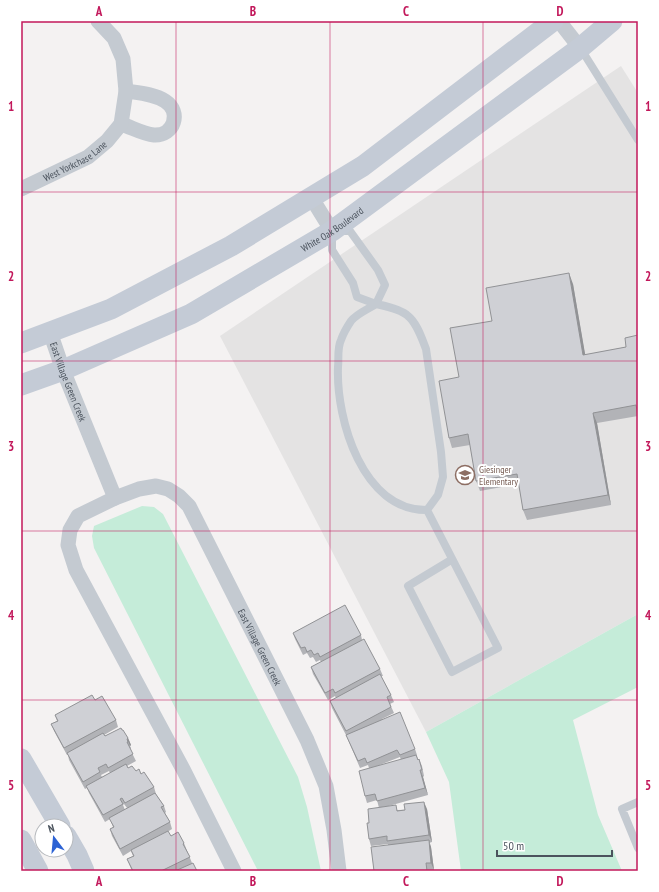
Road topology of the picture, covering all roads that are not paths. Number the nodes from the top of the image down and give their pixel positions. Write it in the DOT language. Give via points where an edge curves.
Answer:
graph roads {
  1 [pos="98,21"];
  2 [pos="553,21"];
  3 [pos="559,21"];
  4 [pos="612,21"];
  5 [pos="580,48"];
  6 [pos="126,90"];
  7 [pos="121,124"];
  8 [pos="638,140"];
  9 [pos="21,189"];
  10 [pos="311,197"];
  11 [pos="332,231"];
  12 [pos="376,304"];
  13 [pos="50,332"];
  14 [pos="21,343"];
  15 [pos="63,370"];
  16 [pos="21,385"];
  17 [pos="116,498"];
  18 [pos="427,510"];
  19 [pos="452,560"];
  20 [pos="21,760"];
  21 [pos="638,802"];
  22 [pos="55,818"];
  23 [pos="21,840"];
  24 [pos="638,848"];
  25 [pos="74,850"];
  26 [pos="38,871"];
  27 [pos="84,871"];
  28 [pos="234,871"];
  29 [pos="339,871"];
  1 -- 6 [label="street" via="114,38 123,59"];
  2 -- 10 [label="street" via="363,166"];
  3 -- 5 [label="street"];
  4 -- 5 [label="street, White Oak Boulevard"];
  5 -- 8 [label="lane"];
  5 -- 11 [label="street, White Oak Boulevard"];
  6 -- 7 [label="street"];
  6 -- 7 [label="street" via="152,95 166,102 175,117 174,124 162,134 153,135"];
  7 -- 9 [label="street, West Yorkchase Lane" via="107,141 88,157"];
  10 -- 11 [label="street"];
  10 -- 13 [label="street" via="231,246 111,309"];
  11 -- 12 [label="lane" via="332,250 353,283 357,297"];
  11 -- 12 [label="lane" via="350,231 378,270 386,285"];
  11 -- 15 [label="street, White Oak Boulevard" via="191,314"];
  12 -- 18 [label="lane" via="408,316 426,349 443,477 438,495"];
  12 -- 18 [label="lane" via="352,320 340,342 338,374 342,414 353,448 371,481 387,497 401,506"];
  13 -- 14 [label="street"];
  13 -- 15 [label="street, East Village Green Creek"];
  15 -- 16 [label="street, White Oak Boulevard"];
  15 -- 17 [label="street, East Village Green Creek"];
  17 -- 28 [label="street, East Village Green Creek" via="78,516 70,530 68,545 76,570 184,771"];
  17 -- 29 [label="street, East Village Green Creek" via="139,489 156,486 174,492 189,506 307,740 326,786"];
  18 -- 19 [label="lane"];
  19 -- 19 [label="lane" via="498,648 452,672 408,586"];
  20 -- 22 [label="street"];
  21 -- 24 [label="lane" via="622,809"];
  23 -- 26 [label="street"];
  25 -- 27 [label="street"];
}
